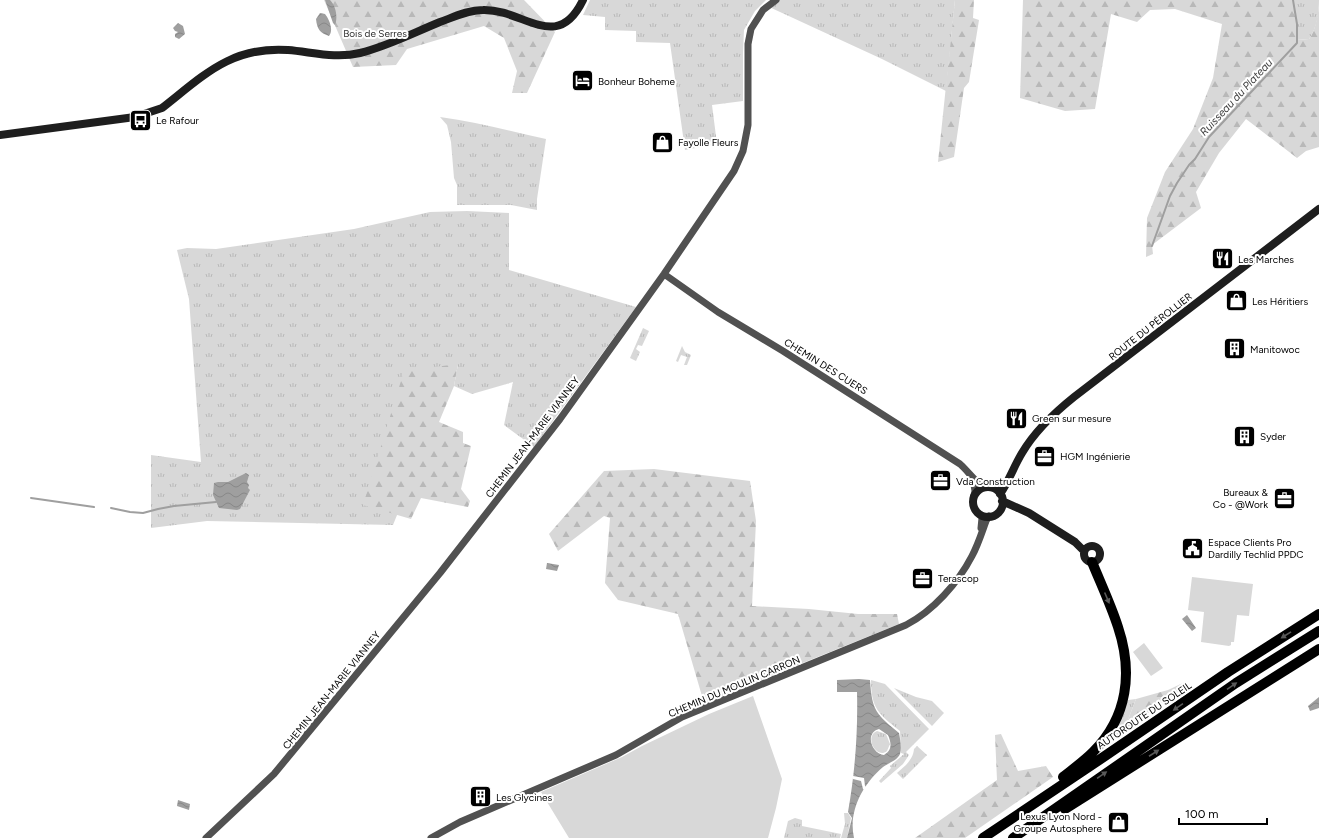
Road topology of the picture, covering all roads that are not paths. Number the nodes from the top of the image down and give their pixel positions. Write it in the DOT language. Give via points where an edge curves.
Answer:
graph roads {
  1 [pos="583,0"];
  2 [pos="776,0"];
  3 [pos="0,135"];
  4 [pos="1319,209"];
  5 [pos="664,274"];
  6 [pos="973,479"];
  7 [pos="984,488"];
  8 [pos="974,496"];
  9 [pos="1000,498"];
  10 [pos="985,516"];
  11 [pos="1086,549"];
  12 [pos="1092,562"];
  13 [pos="1319,614"];
  14 [pos="1319,631"];
  15 [pos="1319,649"];
  16 [pos="984,837"];
  17 [pos="206,838"];
  18 [pos="431,838"];
  19 [pos="1013,838"];
  1 -- 3 [label="main road" via="574,17 553,27 499,11 482,10 460,14 359,53 340,55 273,49 254,52 233,58 211,69 162,108 153,112 135,117"];
  2 -- 5 [label="street, CHEMIN JEAN-MARIE VIANNEY" via="767,6 756,20 748,38 748,125 740,161"];
  4 -- 9 [label="main road, ROUTE DU PÉROLLIER" via="1067,402 1031,440 1010,475"];
  5 -- 6 [label="street, CHEMIN DES CUERS" via="718,312 960,464"];
  5 -- 17 [label="street, CHEMIN JEAN-MARIE VIANNEY" via="560,419 440,573 274,774"];
  6 -- 7 [label="street, CHEMIN DES CUERS"];
  6 -- 8 [label="street"];
  7 -- 8 [label="main road"];
  7 -- 9 [label="main road" via="992,488"];
  8 -- 10 [label="main road" via="974,508"];
  9 -- 10 [label="main road" via="996,514"];
  9 -- 11 [label="main road"];
  10 -- 18 [label="street, CHEMIN DU MOULIN CARRON" via="982,518 980,536 973,555 958,580 917,620 682,717 616,755 460,822"];
  11 -- 12 [label="main road" via="1085,559"];
  11 -- 12 [label="main road" via="1095,546 1101,551 1099,559"];
  12 -- 16 [label="highway, one-way" via="1113,612 1122,642 1126,686 1118,716 1101,744 1084,761"];
  13 -- 16 [label="highway, AUTOROUTE DU SOLEIL, one-way" via="1228,672"];
  19 -- 14 [label="highway, one-way" via="1236,683"];
  19 -- 15 [label="highway, one-way" via="1092,792"];
}
